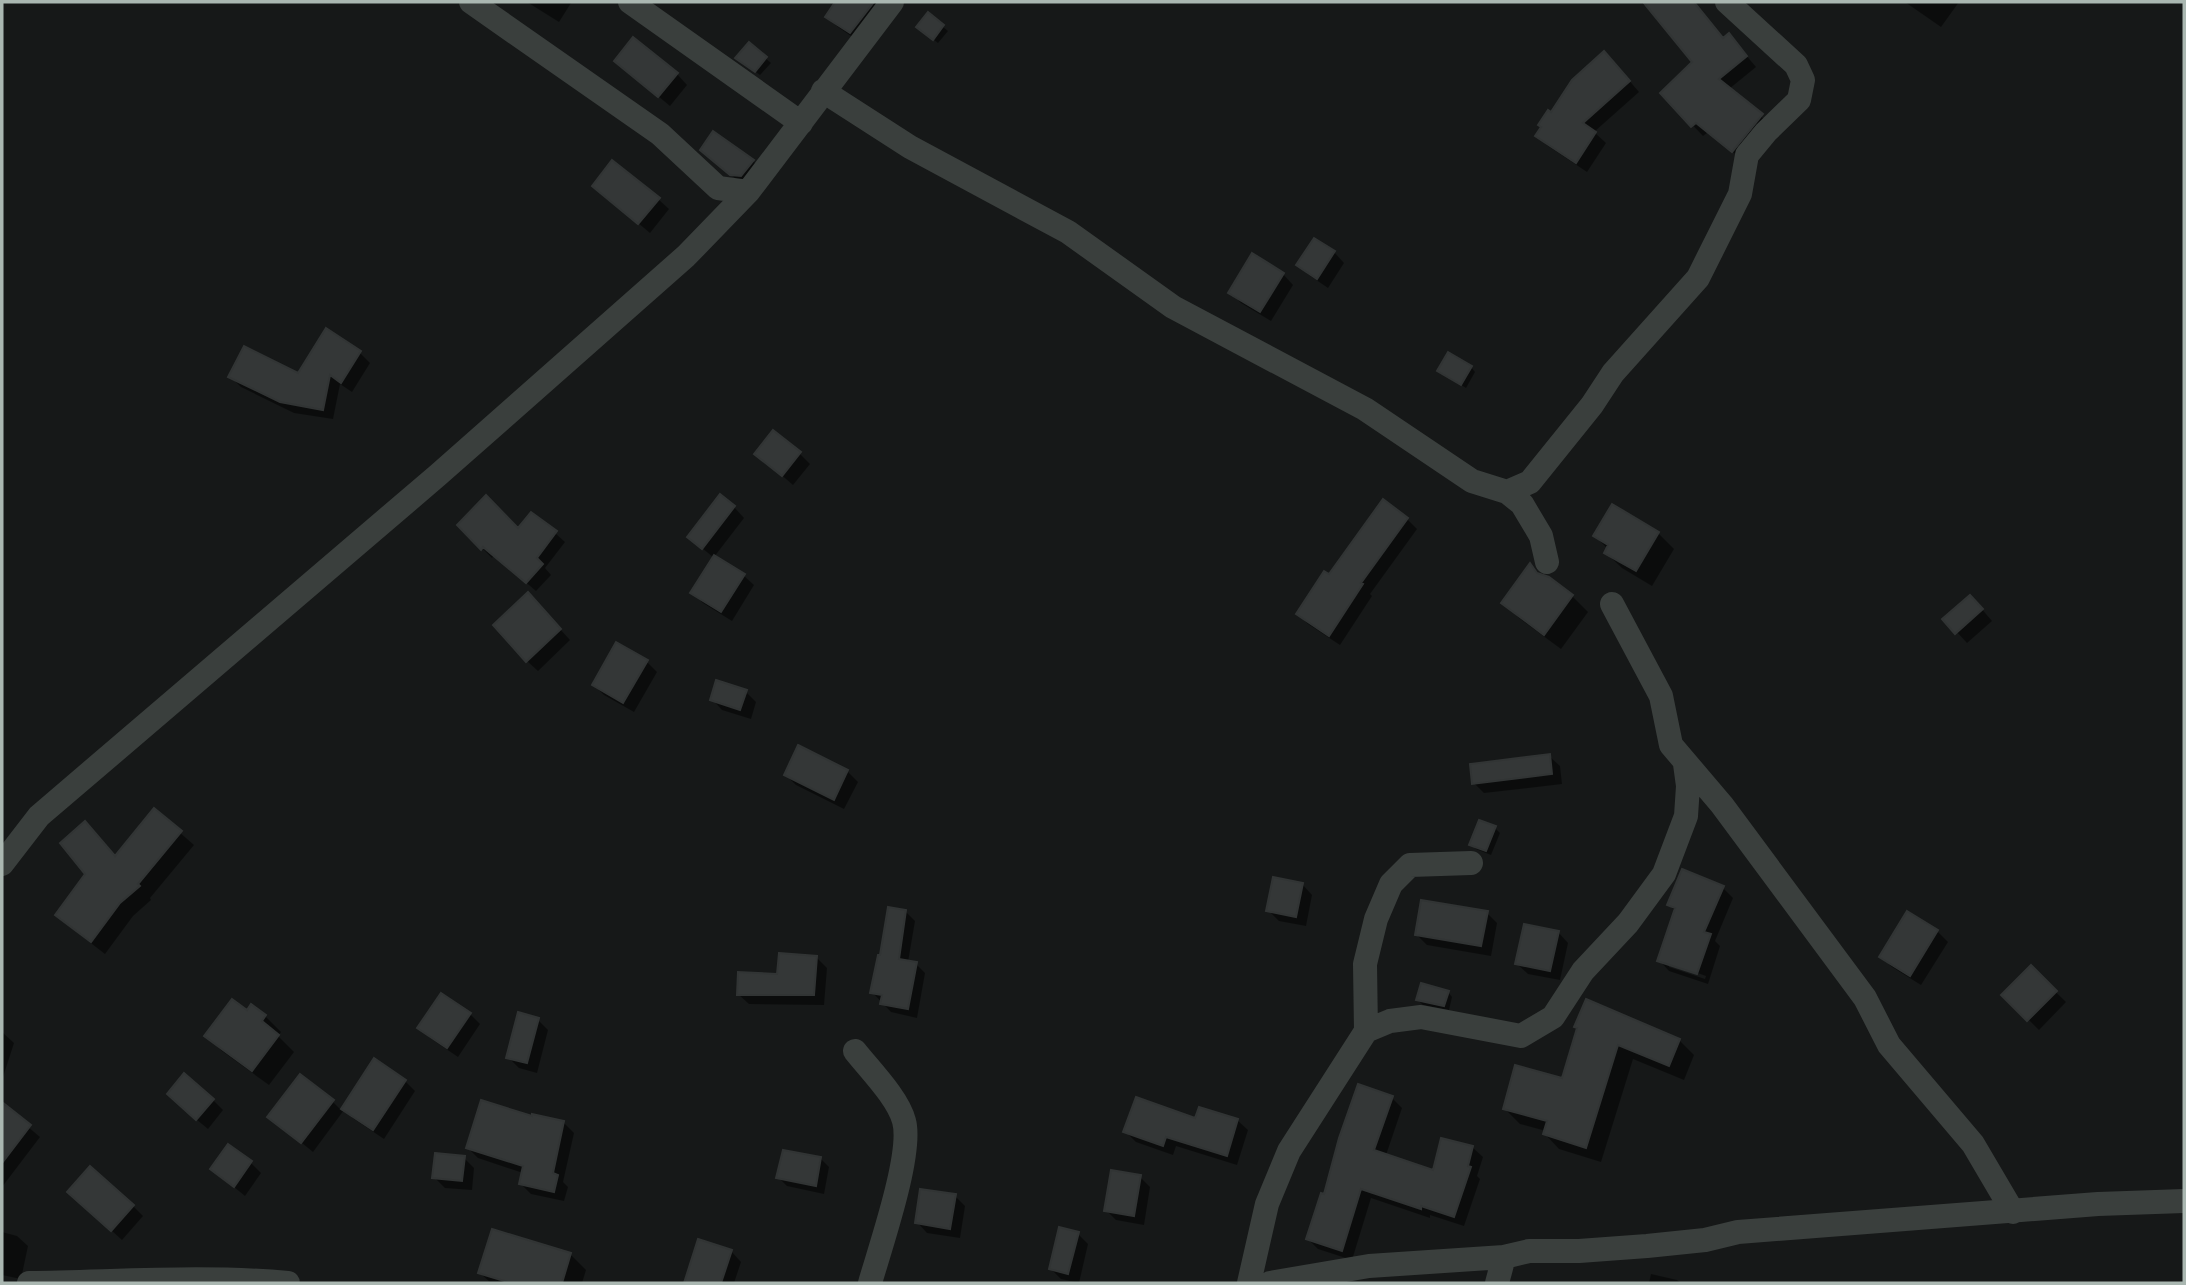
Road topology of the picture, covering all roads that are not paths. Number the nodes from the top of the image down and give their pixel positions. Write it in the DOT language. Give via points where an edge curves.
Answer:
graph roads {
  1 [pos="471,2"];
  2 [pos="630,2"];
  3 [pos="892,2"];
  4 [pos="1727,2"];
  5 [pos="822,91"];
  6 [pos="801,123"];
  7 [pos="718,188"];
  8 [pos="748,192"];
  9 [pos="719,222"];
  10 [pos="1507,492"];
  11 [pos="1547,562"];
  12 [pos="1612,604"];
  13 [pos="1685,764"];
  14 [pos="1471,863"];
  15 [pos="2,864"];
  16 [pos="1366,1031"];
  17 [pos="855,1051"];
  18 [pos="2184,1201"];
  19 [pos="2013,1212"];
  20 [pos="1504,1257"];
  21 [pos="29,1283"];
  22 [pos="288,1283"];
  23 [pos="870,1283"];
  24 [pos="1249,1283"];
  25 [pos="1270,1283"];
  26 [pos="1497,1283"];
  1 -- 7 [label="street" via="660,134"];
  2 -- 6 [label="street"];
  3 -- 5 [label="street"];
  4 -- 10 [label="street" via="1796,65 1804,80 1799,100 1747,155 1740,194 1698,278 1613,373 1530,482"];
  5 -- 6 [label="street"];
  5 -- 10 [label="street" via="910,147 1068,232 1173,306 1365,409 1472,481"];
  6 -- 8 [label="street"];
  7 -- 8 [label="street"];
  7 -- 9 [label="street"];
  8 -- 9 [label="street"];
  9 -- 15 [label="street" via="438,475 38,816"];
  10 -- 11 [label="street" via="1522,504 1541,536"];
  12 -- 13 [label="street" via="1661,696 1671,746"];
  13 -- 16 [label="street" via="1686,816 1664,874 1628,923 1583,971 1553,1017 1521,1036 1421,1017 1390,1021"];
  13 -- 19 [label="street" via="1722,805 1864,998 1889,1045 1973,1144"];
  14 -- 16 [label="street" via="1410,865 1391,884 1364,964"];
  16 -- 24 [label="street" via="1289,1152 1267,1204"];
  17 -- 23 [label="street" via="905,1121 900,1174"];
  18 -- 19 [label="street"];
  19 -- 20 [label="street" via="1738,1233 1647,1246 1529,1251"];
  20 -- 25 [label="street" via="1369,1266"];
  20 -- 26 [label="street"];
  21 -- 22 [label="street"];
}
